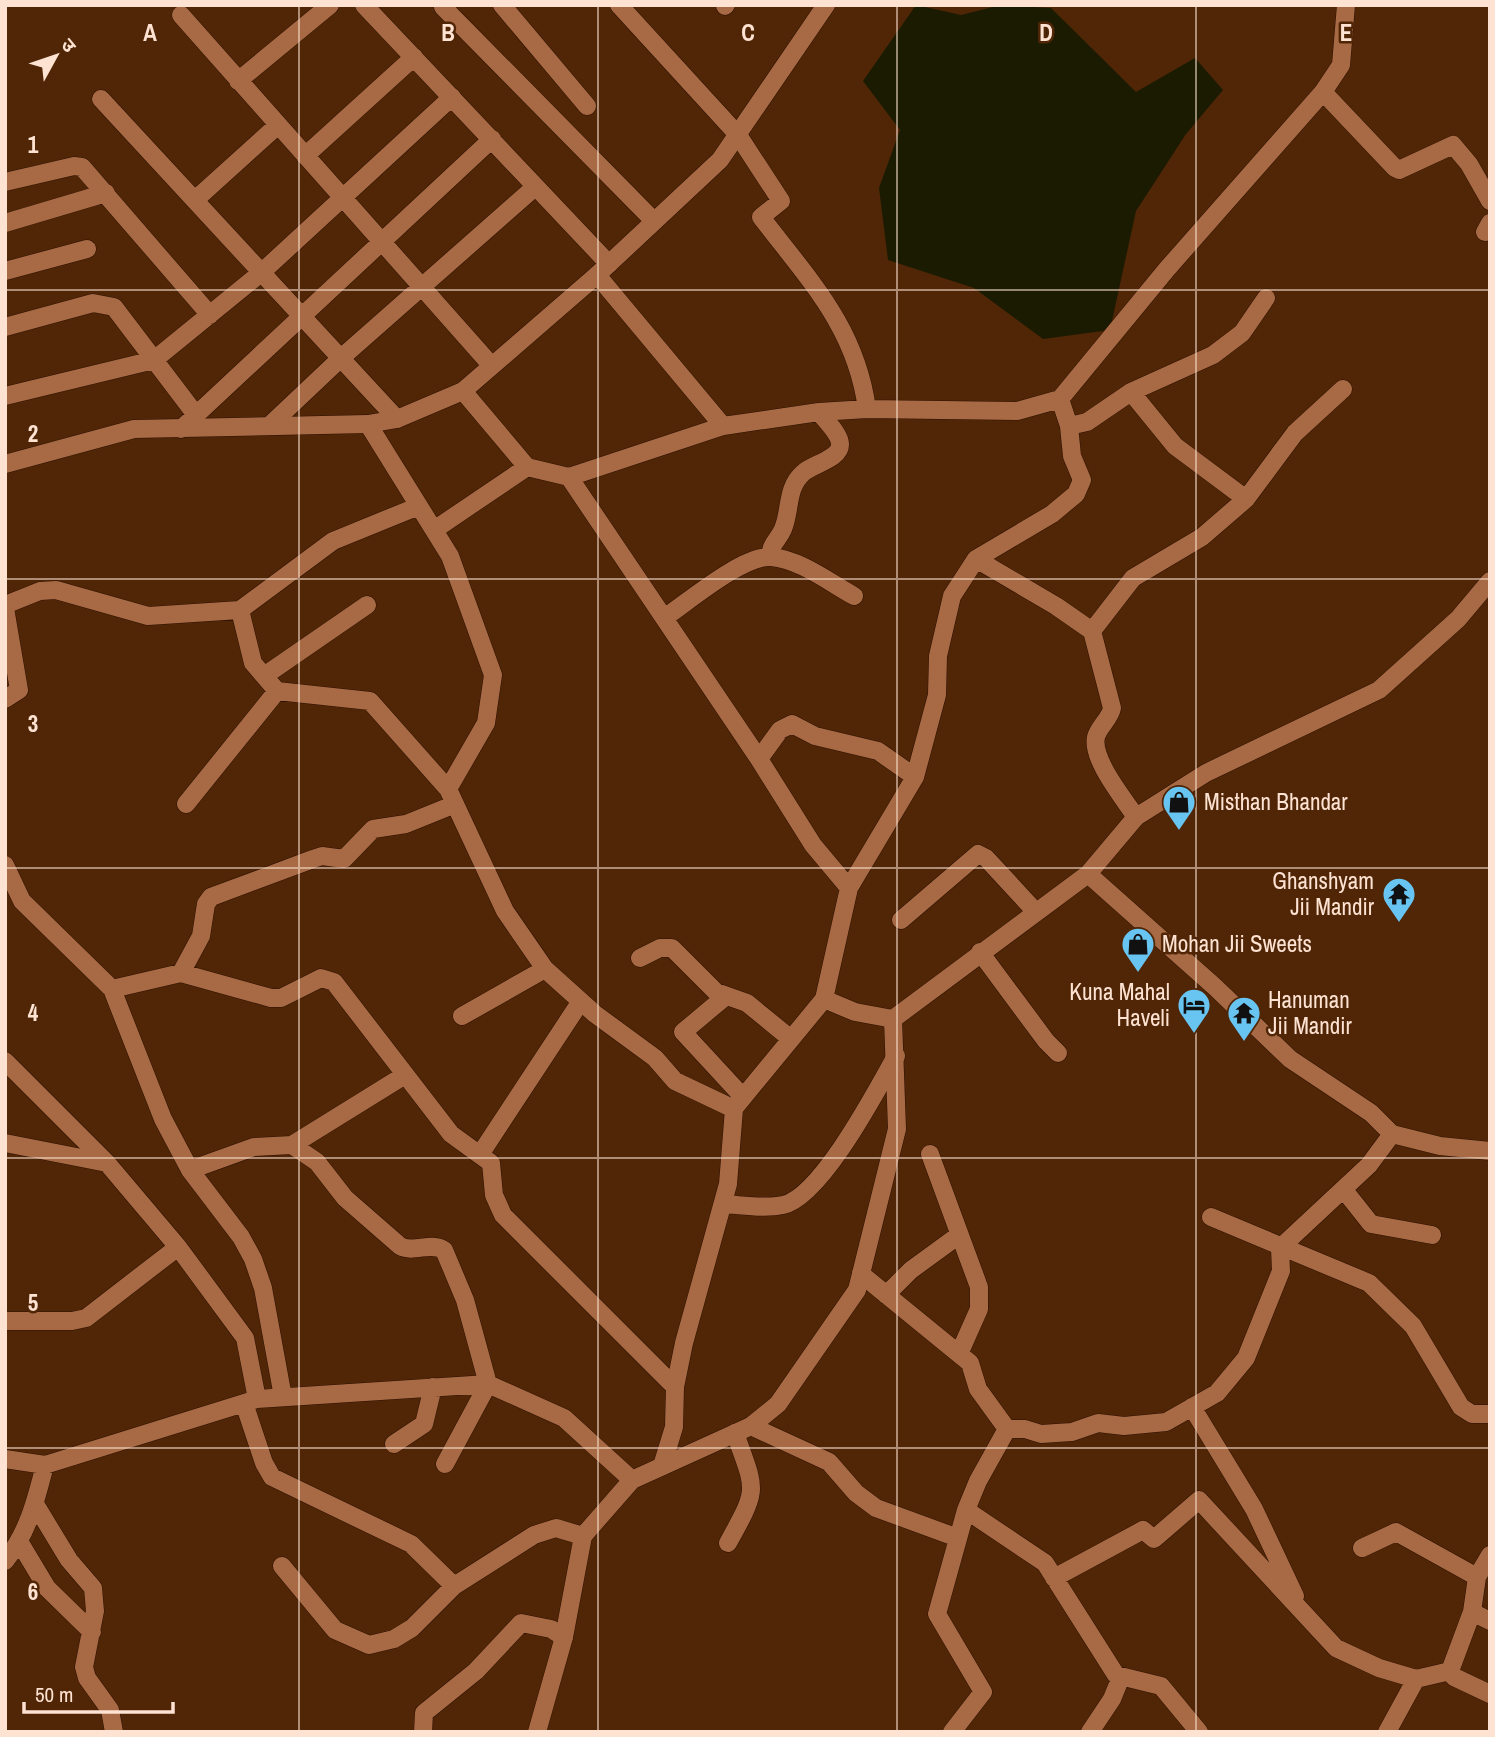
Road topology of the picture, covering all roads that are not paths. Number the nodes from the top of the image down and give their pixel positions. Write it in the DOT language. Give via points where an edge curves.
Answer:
graph roads {
  1 [pos="330,5"];
  2 [pos="365,5"];
  3 [pos="502,5"];
  4 [pos="619,5"];
  5 [pos="826,5"];
  6 [pos="1346,5"];
  7 [pos="446,6"];
  8 [pos="181,15"];
  9 [pos="414,57"];
  10 [pos="238,81"];
  11 [pos="1322,92"];
  12 [pos="452,97"];
  13 [pos="101,99"];
  14 [pos="587,106"];
  15 [pos="278,125"];
  16 [pos="738,135"];
  17 [pos="492,139"];
  18 [pos="305,156"];
  19 [pos="1469,164"];
  20 [pos="1490,169"];
  21 [pos="5,182"];
  22 [pos="535,187"];
  23 [pos="106,194"];
  24 [pos="195,200"];
  25 [pos="344,200"];
  26 [pos="1490,201"];
  27 [pos="654,221"];
  28 [pos="5,223"];
  29 [pos="382,242"];
  30 [pos="87,249"];
  31 [pos="603,269"];
  32 [pos="5,271"];
  33 [pos="262,272"];
  34 [pos="421,287"];
  35 [pos="1266,298"];
  36 [pos="210,315"];
  37 [pos="302,316"];
  38 [pos="5,327"];
  39 [pos="341,358"];
  40 [pos="154,359"];
  41 [pos="491,365"];
  42 [pos="1343,389"];
  43 [pos="463,391"];
  44 [pos="1131,392"];
  45 [pos="5,396"];
  46 [pos="1060,399"];
  47 [pos="867,409"];
  48 [pos="820,412"];
  49 [pos="197,415"];
  50 [pos="397,419"];
  51 [pos="368,424"];
  52 [pos="269,426"];
  53 [pos="723,426"];
  54 [pos="1069,426"];
  55 [pos="181,429"];
  56 [pos="5,464"];
  57 [pos="527,467"];
  58 [pos="569,477"];
  59 [pos="1246,499"];
  60 [pos="419,506"];
  61 [pos="434,530"];
  62 [pos="770,557"];
  63 [pos="976,559"];
  64 [pos="1490,581"];
  65 [pos="854,596"];
  66 [pos="367,605"];
  67 [pos="5,607"];
  68 [pos="240,610"];
  69 [pos="664,618"];
  70 [pos="1092,631"];
  71 [pos="264,676"];
  72 [pos="277,691"];
  73 [pos="5,699"];
  74 [pos="759,759"];
  75 [pos="915,777"];
  76 [pos="451,797"];
  77 [pos="186,804"];
  78 [pos="1136,817"];
  79 [pos="5,865"];
  80 [pos="1087,874"];
  81 [pos="849,888"];
  82 [pos="1035,911"];
  83 [pos="901,920"];
  84 [pos="980,952"];
  85 [pos="640,958"];
  86 [pos="545,969"];
  87 [pos="181,973"];
  88 [pos="112,989"];
  89 [pos="726,996"];
  90 [pos="824,999"];
  91 [pos="581,1001"];
  92 [pos="461,1016"];
  93 [pos="893,1019"];
  94 [pos="791,1039"];
  95 [pos="1058,1053"];
  96 [pos="896,1056"];
  97 [pos="5,1061"];
  98 [pos="405,1075"];
  99 [pos="738,1103"];
  100 [pos="1392,1134"];
  101 [pos="5,1143"];
  102 [pos="292,1145"];
  103 [pos="1490,1151"];
  104 [pos="481,1153"];
  105 [pos="930,1154"];
  106 [pos="107,1163"];
  107 [pos="190,1170"];
  108 [pos="1344,1190"];
  109 [pos="723,1204"];
  110 [pos="1212,1217"];
  111 [pos="959,1235"];
  112 [pos="1432,1235"];
  113 [pos="178,1247"];
  114 [pos="1280,1248"];
  115 [pos="861,1274"];
  116 [pos="886,1295"];
  117 [pos="5,1321"];
  118 [pos="959,1354"];
  119 [pos="488,1384"];
  120 [pos="433,1387"];
  121 [pos="675,1387"];
  122 [pos="283,1397"];
  123 [pos="251,1401"];
  124 [pos="1192,1407"];
  125 [pos="1490,1414"];
  126 [pos="743,1429"];
  127 [pos="1007,1429"];
  128 [pos="394,1444"];
  129 [pos="5,1459"];
  130 [pos="445,1464"];
  131 [pos="45,1465"];
  132 [pos="662,1466"];
  133 [pos="632,1480"];
  134 [pos="35,1504"];
  135 [pos="966,1510"];
  136 [pos="583,1536"];
  137 [pos="958,1538"];
  138 [pos="20,1543"];
  139 [pos="728,1543"];
  140 [pos="1362,1548"];
  141 [pos="1490,1555"];
  142 [pos="5,1561"];
  143 [pos="282,1566"];
  144 [pos="1477,1577"];
  145 [pos="1054,1578"];
  146 [pos="454,1586"];
  147 [pos="1303,1612"];
  148 [pos="1472,1612"];
  149 [pos="1490,1620"];
  150 [pos="92,1632"];
  151 [pos="564,1637"];
  152 [pos="1450,1671"];
  153 [pos="1121,1677"];
  154 [pos="1416,1679"];
  155 [pos="1490,1694"];
  156 [pos="114,1732"];
  157 [pos="423,1732"];
  158 [pos="537,1732"];
  159 [pos="952,1732"];
  160 [pos="1090,1732"];
  161 [pos="1199,1732"];
  162 [pos="1387,1732"];
  1 -- 10 [label="street"];
  2 -- 9 [label="street"];
  3 -- 14 [label="street"];
  4 -- 16 [label="street"];
  5 -- 16 [label="street"];
  6 -- 11 [label="street" via="1341,65"];
  7 -- 27 [label="street"];
  8 -- 10 [label="street"];
  9 -- 12 [label="street"];
  9 -- 18 [label="street"];
  10 -- 15 [label="street"];
  11 -- 19 [label="street" via="1395,169 1453,145"];
  11 -- 46 [label="street"];
  12 -- 17 [label="street"];
  12 -- 25 [label="street"];
  13 -- 24 [label="street"];
  15 -- 18 [label="street"];
  15 -- 24 [label="street"];
  16 -- 27 [label="street" via="720,160"];
  16 -- 47 [label="street" via="780,201 761,217 849,338 863,376"];
  17 -- 22 [label="street"];
  17 -- 29 [label="street"];
  18 -- 25 [label="street"];
  19 -- 20 [label="street"];
  19 -- 26 [label="street"];
  21 -- 23 [label="street" via="74,166 89,173"];
  22 -- 31 [label="street"];
  22 -- 34 [label="street"];
  23 -- 28 [label="street"];
  23 -- 36 [label="street"];
  24 -- 33 [label="street"];
  25 -- 29 [label="street"];
  25 -- 33 [label="street"];
  27 -- 31 [label="street"];
  29 -- 34 [label="street"];
  29 -- 37 [label="street"];
  30 -- 32 [label="street"];
  31 -- 41 [label="street"];
  31 -- 53 [label="street"];
  33 -- 36 [label="street"];
  33 -- 37 [label="street"];
  34 -- 39 [label="street"];
  34 -- 41 [label="street"];
  35 -- 44 [label="street" via="1242,333 1213,355"];
  36 -- 40 [label="street"];
  37 -- 39 [label="street"];
  37 -- 49 [label="street"];
  38 -- 40 [label="street" via="103,302 122,314"];
  39 -- 50 [label="street"];
  39 -- 52 [label="street"];
  40 -- 45 [label="street"];
  40 -- 49 [label="street"];
  41 -- 43 [label="street"];
  42 -- 59 [label="street" via="1296,433"];
  43 -- 50 [label="street"];
  43 -- 57 [label="street"];
  44 -- 54 [label="street" via="1087,422"];
  44 -- 59 [label="street" via="1175,446"];
  46 -- 47 [label="street" via="1017,411"];
  46 -- 54 [label="street"];
  47 -- 48 [label="street"];
  48 -- 53 [label="street"];
  48 -- 62 [label="street" via="840,448 794,483 784,528 772,542"];
  49 -- 55 [label="street"];
  50 -- 51 [label="street"];
  51 -- 52 [label="street"];
  51 -- 60 [label="street"];
  52 -- 55 [label="street"];
  53 -- 58 [label="street"];
  54 -- 63 [label="street" via="1072,456 1082,480 1076,494 1052,514"];
  55 -- 56 [label="street" via="134,429"];
  57 -- 58 [label="street"];
  57 -- 61 [label="street"];
  58 -- 69 [label="street"];
  59 -- 70 [label="street" via="1202,537 1133,578"];
  60 -- 61 [label="street"];
  60 -- 68 [label="street" via="333,541"];
  61 -- 76 [label="street" via="450,556 493,675 486,723"];
  62 -- 65 [label="street" via="789,561"];
  62 -- 69 [label="street" via="735,571"];
  63 -- 70 [label="street"];
  63 -- 75 [label="street" via="952,596 938,656 937,695"];
  64 -- 78 [label="street" via="1458,619 1379,690 1206,773"];
  66 -- 71 [label="street"];
  67 -- 68 [label="street" via="40,591 56,590 148,615"];
  67 -- 73 [label="street" via="19,690"];
  68 -- 71 [label="street" via="253,663"];
  69 -- 74 [label="street"];
  70 -- 78 [label="street" via="1112,708 1095,747"];
  71 -- 72 [label="street"];
  72 -- 76 [label="street" via="370,701"];
  72 -- 77 [label="street"];
  74 -- 75 [label="street" via="780,730 792,724 815,736 878,751"];
  74 -- 81 [label="street" via="813,845"];
  75 -- 81 [label="street"];
  76 -- 86 [label="street" via="505,911"];
  76 -- 87 [label="street" via="406,824 373,829 347,858 313,859 211,897 201,936"];
  78 -- 80 [label="street"];
  79 -- 88 [label="street" via="22,901"];
  80 -- 82 [label="street"];
  80 -- 100 [label="street" via="1290,1059 1371,1113"];
  81 -- 90 [label="street"];
  82 -- 83 [label="street" via="978,854"];
  82 -- 84 [label="street"];
  84 -- 93 [label="street"];
  84 -- 95 [label="street"];
  85 -- 89 [label="street" via="660,948 672,948 709,986"];
  86 -- 91 [label="street"];
  86 -- 92 [label="street"];
  87 -- 88 [label="street"];
  87 -- 98 [label="street" via="271,998 281,998 321,978 334,982"];
  88 -- 107 [label="street" via="163,1119"];
  89 -- 94 [label="street" via="753,1007"];
  89 -- 99 [label="street" via="683,1032"];
  90 -- 93 [label="street" via="855,1012"];
  90 -- 94 [label="street"];
  91 -- 99 [label="street" via="655,1058 675,1081"];
  91 -- 104 [label="street"];
  93 -- 96 [label="street"];
  94 -- 99 [label="street"];
  96 -- 109 [label="street" via="857,1126 804,1192 784,1205"];
  96 -- 115 [label="street" via="897,1129"];
  97 -- 106 [label="street"];
  98 -- 102 [label="street"];
  98 -- 104 [label="street" via="451,1134"];
  99 -- 109 [label="street"];
  100 -- 103 [label="street" via="1440,1146"];
  100 -- 108 [label="street"];
  101 -- 106 [label="street"];
  102 -- 107 [label="street" via="254,1147"];
  102 -- 119 [label="street" via="317,1162 345,1198 400,1246 444,1250 465,1300"];
  104 -- 121 [label="street" via="491,1163 494,1195 503,1215"];
  105 -- 111 [label="street"];
  106 -- 113 [label="street"];
  107 -- 122 [label="street" via="253,1259 263,1288"];
  108 -- 112 [label="street" via="1371,1224"];
  108 -- 114 [label="street"];
  109 -- 121 [label="street"];
  110 -- 114 [label="street"];
  111 -- 116 [label="street"];
  111 -- 118 [label="street" via="979,1287 979,1309"];
  113 -- 117 [label="street" via="86,1318"];
  113 -- 123 [label="street" via="245,1338"];
  114 -- 124 [label="street" via="1281,1270 1246,1358 1217,1393"];
  114 -- 125 [label="street" via="1369,1283 1413,1326 1461,1407 1472,1415"];
  115 -- 116 [label="street"];
  115 -- 126 [label="street" via="857,1290 778,1404"];
  116 -- 118 [label="street"];
  118 -- 127 [label="street" via="970,1363 978,1389"];
  119 -- 120 [label="street"];
  119 -- 130 [label="street"];
  119 -- 133 [label="street" via="564,1418"];
  120 -- 122 [label="street"];
  120 -- 128 [label="street" via="424,1424"];
  121 -- 132 [label="street" via="674,1427"];
  122 -- 123 [label="street"];
  123 -- 131 [label="street"];
  123 -- 146 [label="street" via="264,1463 272,1477 411,1544"];
  124 -- 127 [label="street" via="1166,1422 1098,1423 1072,1432 1041,1434"];
  124 -- 147 [label="street" via="1254,1509"];
  126 -- 132 [label="street"];
  126 -- 137 [label="street" via="829,1462 876,1508"];
  126 -- 139 [label="street" via="753,1492"];
  127 -- 135 [label="street"];
  129 -- 131 [label="street"];
  131 -- 134 [label="street"];
  132 -- 133 [label="street"];
  133 -- 136 [label="street"];
  134 -- 138 [label="street"];
  134 -- 150 [label="street" via="69,1560 93,1588"];
  135 -- 137 [label="street"];
  135 -- 145 [label="street" via="1045,1563"];
  136 -- 146 [label="street" via="556,1528 534,1535"];
  136 -- 151 [label="street"];
  137 -- 159 [label="street" via="937,1614 983,1692"];
  138 -- 142 [label="street"];
  138 -- 150 [label="street" via="47,1588"];
  140 -- 144 [label="street" via="1396,1532"];
  141 -- 144 [label="street"];
  143 -- 146 [label="street" via="335,1630 369,1645 394,1639 412,1628"];
  144 -- 148 [label="street"];
  145 -- 147 [label="street" via="1143,1530 1154,1539 1199,1500"];
  145 -- 153 [label="street"];
  147 -- 154 [label="street" via="1336,1648"];
  148 -- 149 [label="street"];
  148 -- 152 [label="street"];
  150 -- 156 [label="street" via="84,1667 110,1710"];
  151 -- 157 [label="street" via="551,1629 521,1623 476,1671 424,1713"];
  151 -- 158 [label="street"];
  152 -- 154 [label="street"];
  152 -- 155 [label="street"];
  153 -- 160 [label="street"];
  153 -- 161 [label="street" via="1161,1686"];
  154 -- 162 [label="street"];
}
